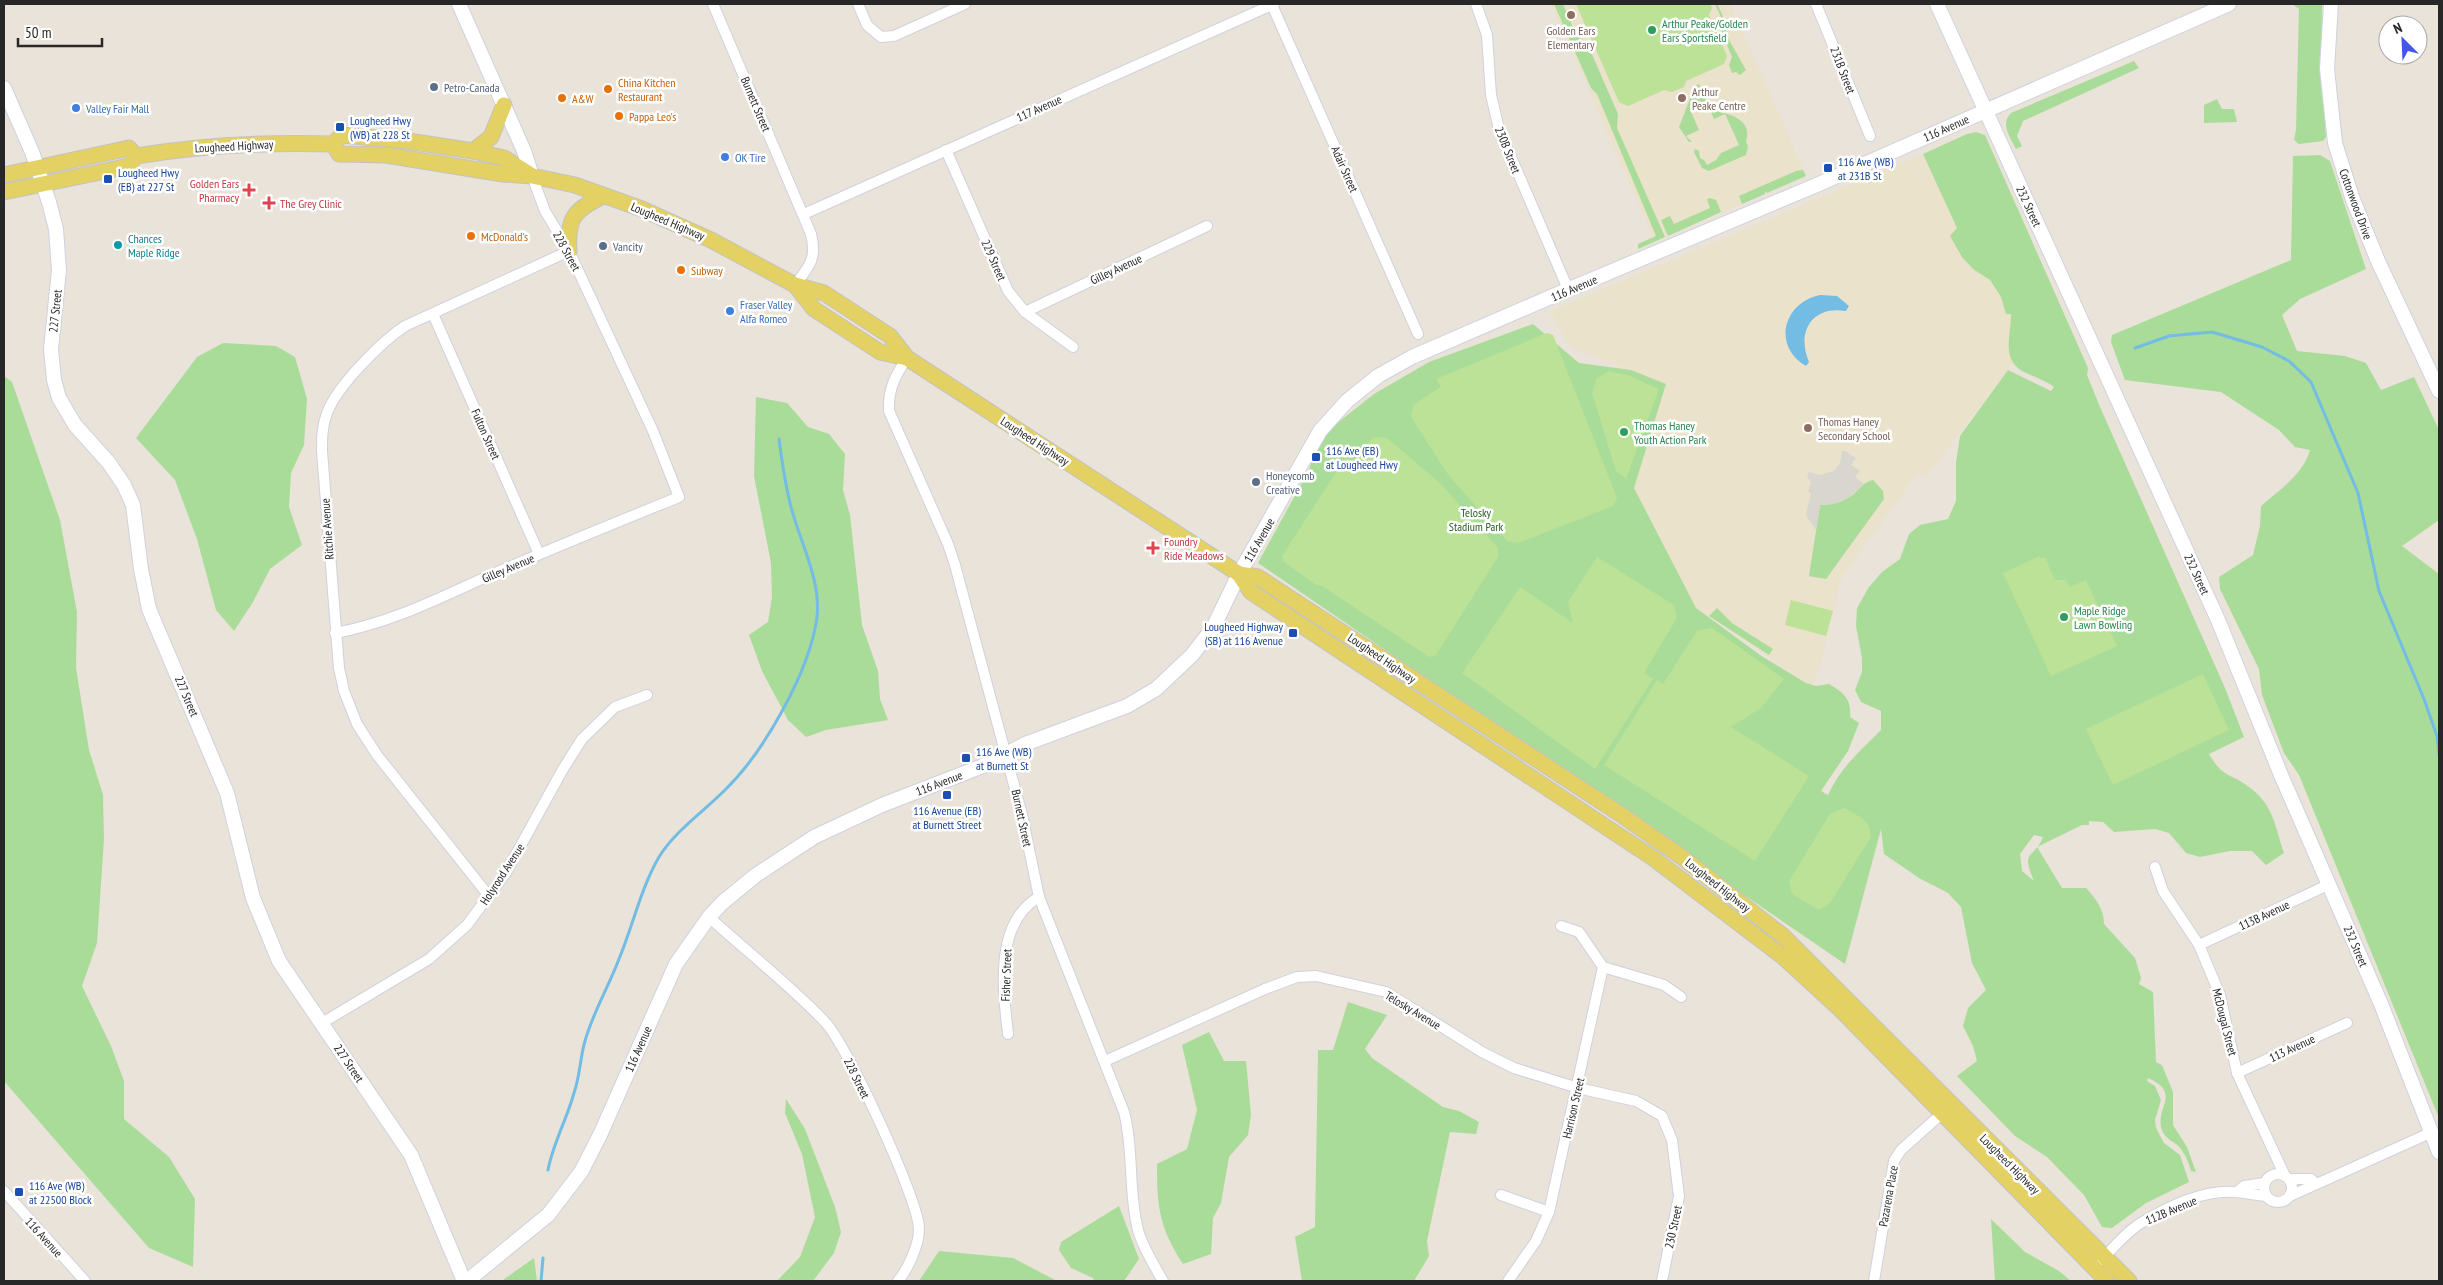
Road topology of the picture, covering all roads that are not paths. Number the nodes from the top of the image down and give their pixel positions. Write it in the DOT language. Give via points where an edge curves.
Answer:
graph roads {
  1 [pos="458,4"];
  2 [pos="713,4"];
  3 [pos="858,4"];
  4 [pos="965,4"];
  5 [pos="1273,4"];
  6 [pos="1476,4"];
  7 [pos="1816,4"];
  8 [pos="1937,4"];
  9 [pos="2229,4"];
  10 [pos="2331,4"];
  11 [pos="4,88"];
  12 [pos="504,106"];
  13 [pos="1985,110"];
  14 [pos="1870,136"];
  15 [pos="333,144"];
  16 [pos="946,150"];
  17 [pos="473,151"];
  18 [pos="136,156"];
  19 [pos="37,167"];
  20 [pos="4,175"];
  21 [pos="532,176"];
  22 [pos="43,183"];
  23 [pos="4,192"];
  24 [pos="603,196"];
  25 [pos="804,214"];
  26 [pos="1207,226"];
  27 [pos="569,251"];
  28 [pos="795,285"];
  29 [pos="1568,289"];
  30 [pos="1025,312"];
  31 [pos="433,314"];
  32 [pos="1418,334"];
  33 [pos="1073,347"];
  34 [pos="906,358"];
  35 [pos="2439,391"];
  36 [pos="679,497"];
  37 [pos="539,554"];
  38 [pos="1239,574"];
  39 [pos="335,633"];
  40 [pos="647,695"];
  41 [pos="1007,755"];
  42 [pos="2155,867"];
  43 [pos="2330,884"];
  44 [pos="490,896"];
  45 [pos="1039,897"];
  46 [pos="709,917"];
  47 [pos="1561,926"];
  48 [pos="2199,945"];
  49 [pos="1603,967"];
  50 [pos="1681,997"];
  51 [pos="322,1023"];
  52 [pos="2347,1023"];
  53 [pos="1008,1034"];
  54 [pos="1105,1060"];
  55 [pos="2237,1073"];
  56 [pos="1578,1088"];
  57 [pos="1946,1109"];
  58 [pos="1662,1116"];
  59 [pos="2430,1133"];
  60 [pos="2439,1152"];
  61 [pos="2275,1155"];
  62 [pos="2287,1177"];
  63 [pos="2268,1179"];
  64 [pos="2315,1183"];
  65 [pos="4,1191"];
  66 [pos="2237,1192"];
  67 [pos="1501,1196"];
  68 [pos="2266,1196"];
  69 [pos="2290,1196"];
  70 [pos="1549,1212"];
  71 [pos="2099,1263"];
  72 [pos="85,1281"];
  73 [pos="466,1281"];
  74 [pos="898,1281"];
  75 [pos="1163,1281"];
  76 [pos="1508,1281"];
  77 [pos="1662,1281"];
  78 [pos="1874,1281"];
  79 [pos="2107,1281"];
  80 [pos="2129,1281"];
  1 -- 12 [label="street, 228 Street"];
  2 -- 25 [label="street, Burnett Street"];
  3 -- 4 [label="street" via="867,26 881,37 894,36"];
  5 -- 16 [label="street, 117 Avenue"];
  5 -- 32 [label="street, Adair Street"];
  6 -- 29 [label="street, 230B Street" via="1487,35 1491,95 1498,129"];
  7 -- 14 [label="street, 231B Street"];
  8 -- 13 [label="street, 232 Street"];
  9 -- 13 [label="street, 116 Avenue"];
  10 -- 35 [label="street, Cottonwood Drive" via="2327,69 2335,143 2353,200 2378,261"];
  11 -- 19 [label="street, 227 Street"];
  12 -- 17 [label="main road" via="491,137"];
  12 -- 21 [label="street, 228 Street"];
  13 -- 29 [label="street, 116 Avenue"];
  13 -- 43 [label="street, 232 Street" via="2218,620 2280,775"];
  15 -- 17 [label="main road, Lougheed Highway" via="342,135"];
  15 -- 18 [label="main road, Lougheed Highway" via="237,144"];
  15 -- 21 [label="main road, Lougheed Highway" via="339,154 386,155"];
  16 -- 25 [label="street, 117 Avenue"];
  16 -- 30 [label="street, 229 Street" via="1008,291"];
  17 -- 21 [label="main road, Lougheed Highway" via="504,158"];
  18 -- 19 [label="main road, Lougheed Highway" via="129,148"];
  18 -- 22 [label="main road, Lougheed Highway" via="129,166"];
  19 -- 20 [label="main road, Lougheed Highway"];
  19 -- 22 [label="street, 227 Street"];
  21 -- 24 [label="main road, Lougheed Highway" via="575,185"];
  21 -- 27 [label="street, 228 Street" via="545,211"];
  22 -- 23 [label="main road, Lougheed Highway"];
  22 -- 51 [label="street, 227 Street" via="53,216 58,250 51,350 59,398 75,425 119,478 133,505 149,609 227,793 253,898 279,961"];
  24 -- 27 [label="main road" via="583,206 574,215 568,231"];
  24 -- 28 [label="main road, Lougheed Highway" via="642,209 711,240"];
  25 -- 28 [label="street, Burnett Street" via="815,249"];
  26 -- 30 [label="street, Gilley Avenue"];
  27 -- 31 [label="street, Ritchie Avenue"];
  27 -- 36 [label="street, 228 Street" via="653,431"];
  28 -- 34 [label="main road, Lougheed Highway" via="824,293 847,307 890,336"];
  29 -- 38 [label="street, 116 Avenue" via="1400,363 1366,384 1320,431"];
  30 -- 33 [label="street, 229 Street"];
  31 -- 37 [label="street, Fulton Street"];
  31 -- 39 [label="street, Ritchie Avenue" via="393,334 351,377 336,396 322,428"];
  34 -- 38 [label="main road, Lougheed Highway"];
  34 -- 41 [label="street, Burnett Street" via="893,379 888,411 948,544"];
  36 -- 37 [label="street, Gilley Avenue"];
  37 -- 39 [label="street, Gilley Avenue" via="385,620"];
  38 -- 41 [label="street, 116 Avenue" via="1214,628 1192,655 1156,688 1127,706 1025,744"];
  38 -- 57 [label="main road, Lougheed Highway" via="1251,592 1653,858 1774,950"];
  39 -- 44 [label="street, Ritchie Avenue" via="341,679 362,734"];
  40 -- 44 [label="street, Holyrood Avenue" via="615,707 582,739"];
  41 -- 45 [label="street, Burnett Street"];
  41 -- 46 [label="street, 116 Avenue" via="882,805 814,837 756,875"];
  42 -- 48 [label="street, McDougal Street" via="2163,891"];
  43 -- 48 [label="street, 113B Avenue"];
  43 -- 59 [label="street, 232 Street" via="2381,1004"];
  44 -- 51 [label="street, Holyrood Avenue" via="467,925 429,959"];
  45 -- 53 [label="street, Fisher Street" via="1028,905 1010,932 1004,1000"];
  45 -- 54 [label="street, Burnett Street"];
  46 -- 73 [label="street, 116 Avenue" via="676,964 581,1172 548,1215"];
  46 -- 74 [label="street, 228 Street" via="825,1022 843,1049 916,1210 919,1230"];
  47 -- 49 [label="street" via="1579,932"];
  48 -- 55 [label="street, McDougal Street" via="2220,995"];
  49 -- 50 [label="street" via="1664,985"];
  49 -- 56 [label="street, Harrison Street"];
  51 -- 73 [label="street, 227 Street" via="411,1155"];
  52 -- 55 [label="street, 113 Avenue"];
  54 -- 56 [label="street, Telosky Avenue" via="1264,989 1297,977 1316,976 1386,992 1494,1059"];
  54 -- 75 [label="street, Burnett Street" via="1127,1124 1138,1232"];
  55 -- 61 [label="street, McDougal Street"];
  56 -- 58 [label="street, Telosky Avenue" via="1636,1101"];
  56 -- 70 [label="street, Harrison Street"];
  57 -- 71 [label="main road, Lougheed Highway"];
  57 -- 78 [label="street, Pazarena Place" via="1901,1150 1894,1161"];
  58 -- 77 [label="street, 230 Street" via="1672,1140 1678,1196"];
  59 -- 60 [label="street, 232 Street"];
  59 -- 64 [label="street" via="2340,1175"];
  61 -- 62 [label="street, McDougal Street"];
  61 -- 63 [label="street"];
  62 -- 63 [label="street"];
  62 -- 64 [label="street" via="2310,1179"];
  62 -- 69 [label="street" via="2292,1187"];
  63 -- 66 [label="street, 112B Avenue" via="2244,1186"];
  63 -- 68 [label="street"];
  64 -- 69 [label="street" via="2312,1188"];
  65 -- 72 [label="street, 116 Avenue"];
  66 -- 68 [label="street, 112B Avenue"];
  66 -- 71 [label="street, 112B Avenue" via="2197,1197 2139,1223"];
  67 -- 70 [label="street"];
  68 -- 69 [label="street" via="2278,1203"];
  70 -- 76 [label="street, Harrison Street" via="1536,1241"];
  71 -- 79 [label="main road, Lougheed Highway"];
  71 -- 80 [label="main road, Lougheed Highway"];
}
